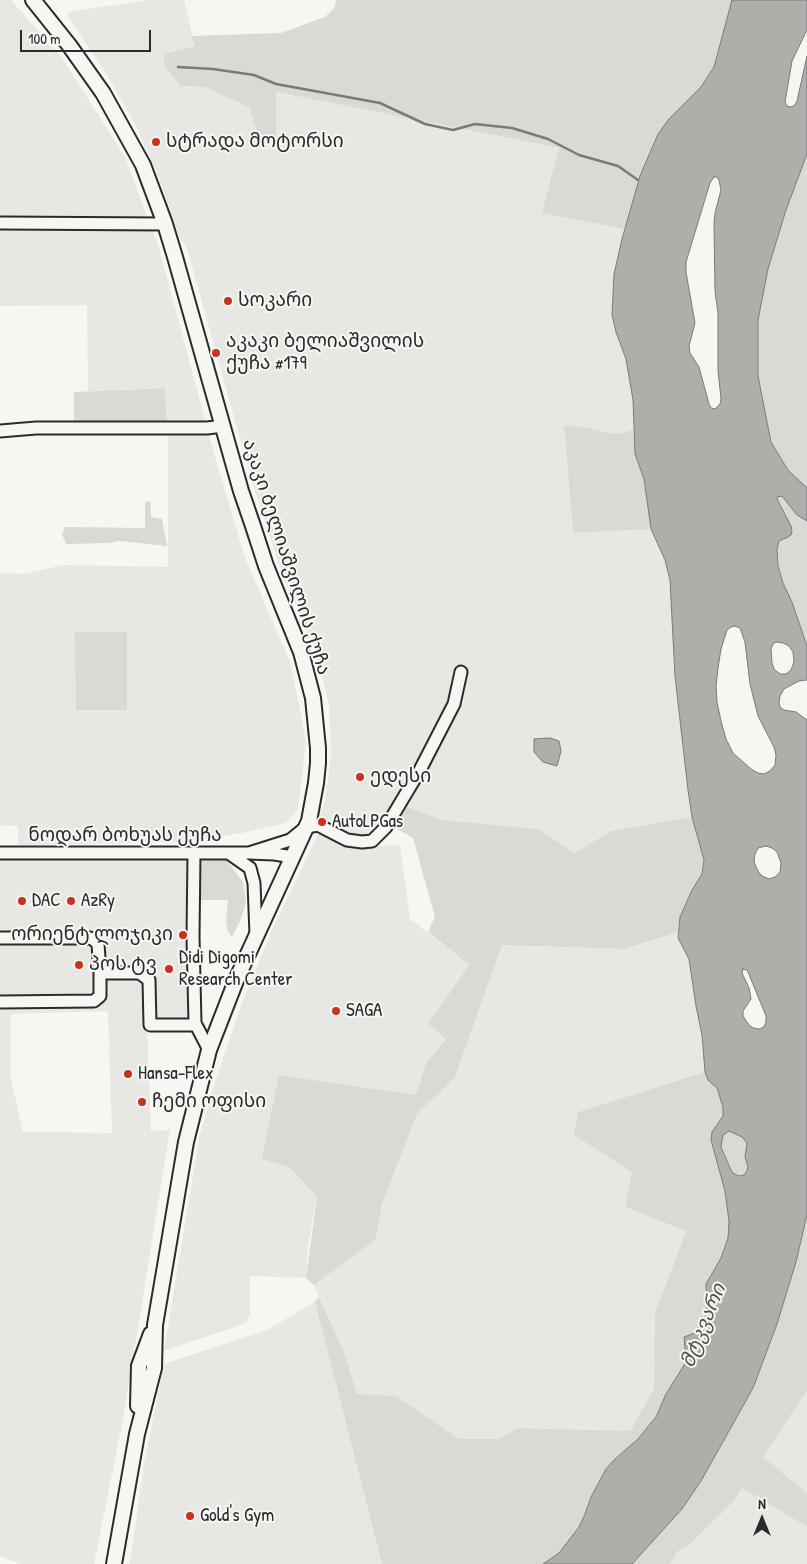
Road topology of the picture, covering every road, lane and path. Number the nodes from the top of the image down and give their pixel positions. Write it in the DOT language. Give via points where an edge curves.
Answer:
graph roads {
  1 [pos="33,0"];
  2 [pos="0,223"];
  3 [pos="165,224"];
  4 [pos="223,426"];
  5 [pos="0,431"];
  6 [pos="461,672"];
  7 [pos="306,827"];
  8 [pos="0,853"];
  9 [pos="249,853"];
  10 [pos="194,854"];
  11 [pos="230,854"];
  12 [pos="293,857"];
  13 [pos="256,935"];
  14 [pos="0,938"];
  15 [pos="100,973"];
  16 [pos="0,1002"];
  17 [pos="196,1025"];
  18 [pos="208,1050"];
  19 [pos="155,1325"];
  20 [pos="139,1366"];
  21 [pos="154,1368"];
  22 [pos="137,1434"];
  23 [pos="114,1564"];
  1 -- 3 [label="main road, აკაკი ბელიაშვილის ქუჩა" via="103,93 143,165"];
  2 -- 3 [label="street"];
  3 -- 4 [label="main road, აკაკი ბელიაშვილის ქუჩა"];
  4 -- 5 [label="street"];
  4 -- 7 [label="main road, აკაკი ბელიაშვილის ქუჩა" via="241,491 266,566 301,652 313,698 318,763"];
  6 -- 7 [label="street" via="454,704 386,827 372,841 362,842 346,840 318,825"];
  7 -- 9 [label="street" via="290,840"];
  7 -- 12 [label="main road, აკაკი ბელიაშვილის ქუჩა"];
  8 -- 10 [label="street, ნოდარ ბოხუას ქუჩა"];
  9 -- 11 [label="street, ნოდარ ბოხუას ქუჩა"];
  9 -- 12 [label="street"];
  10 -- 11 [label="street, ნოდარ ბოხუას ქუჩა"];
  10 -- 17 [label="street"];
  11 -- 13 [label="street" via="250,868 254,883"];
  12 -- 13 [label="main road, აკაკი ბელიაშვილის ქუჩა"];
  13 -- 18 [label="main road, აკაკი ბელიაშვილის ქუჩა"];
  14 -- 15 [label="street" via="90,938 98,944"];
  15 -- 16 [label="street" via="100,996 94,1001"];
  15 -- 17 [label="street" via="137,973 149,980 150,1025"];
  17 -- 18 [label="street"];
  18 -- 19 [label="main road, აკაკი ბელიაშვილის ქუჩა" via="186,1142"];
  19 -- 20 [label="main road, აკაკი ბელიაშვილის ქუჩა"];
  19 -- 21 [label="main road, აკაკი ბელიაშვილის ქუჩა"];
  20 -- 21 [label="street"];
  20 -- 22 [label="main road, აკაკი ბელიაშვილის ქუჩა"];
  21 -- 22 [label="main road, აკაკი ბელიაშვილის ქუჩა"];
  22 -- 23 [label="main road, აკაკი ბელიაშვილის ქუჩა"];
}
